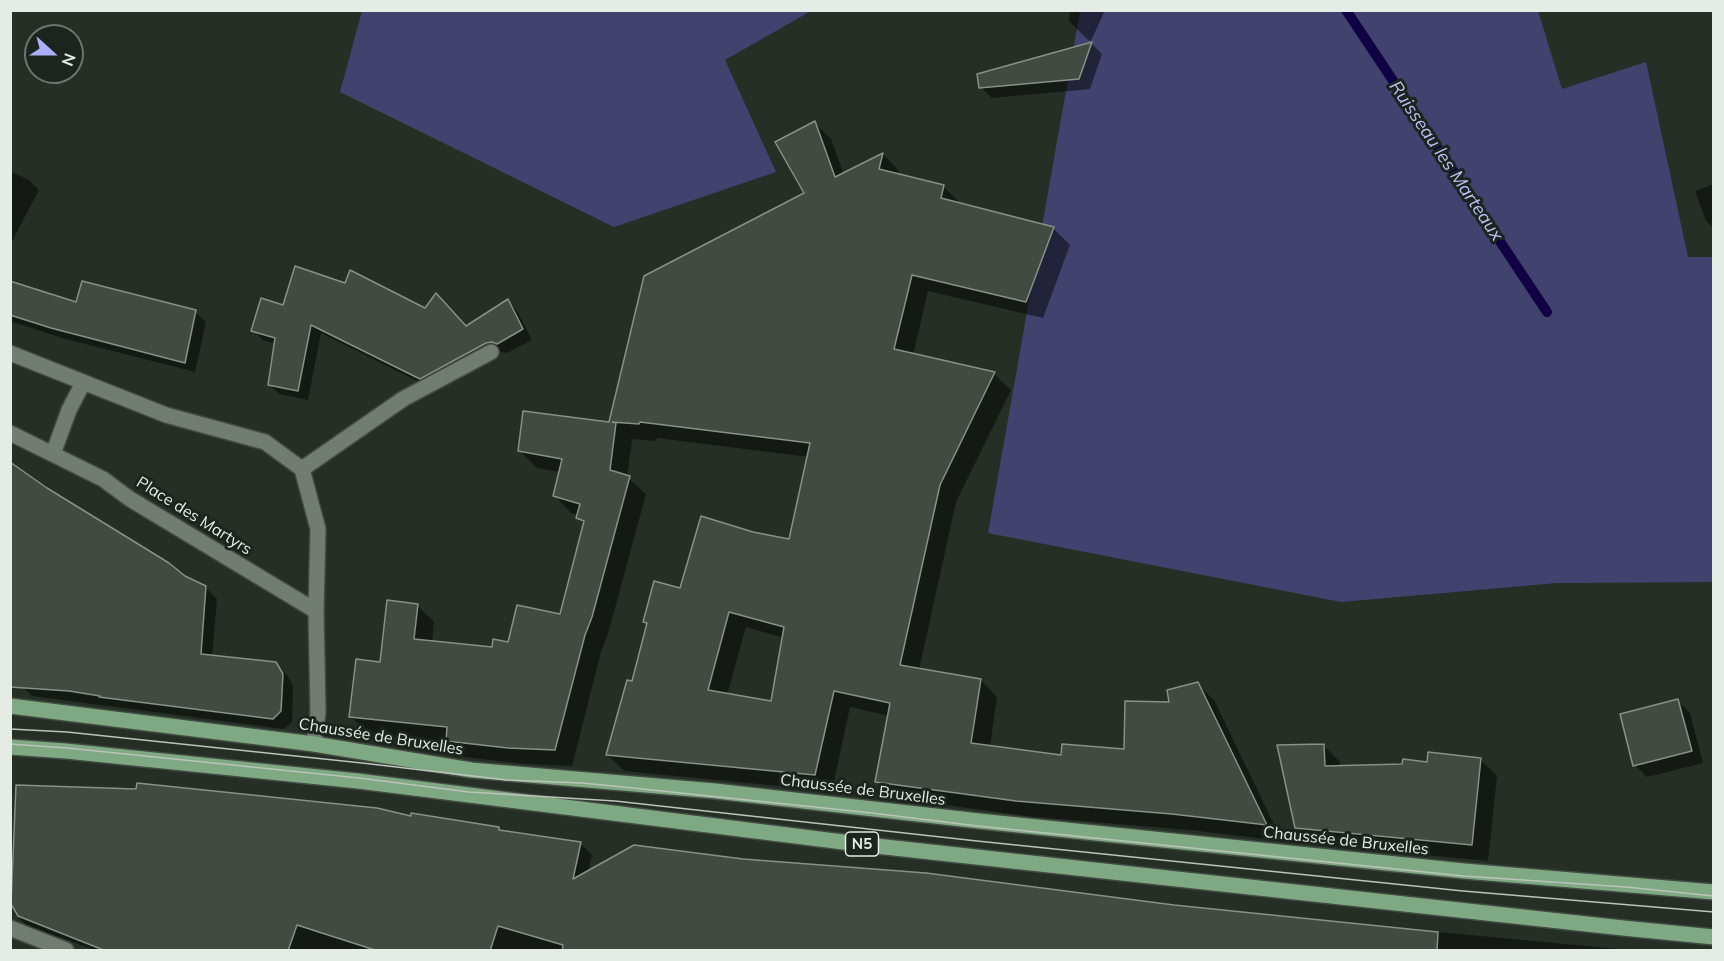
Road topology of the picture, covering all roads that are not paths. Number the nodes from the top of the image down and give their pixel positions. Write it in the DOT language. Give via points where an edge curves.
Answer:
graph roads {
  1 [pos="491,351"];
  2 [pos="10,353"];
  3 [pos="83,383"];
  4 [pos="10,433"];
  5 [pos="53,454"];
  6 [pos="302,469"];
  7 [pos="315,611"];
  8 [pos="10,706"];
  9 [pos="314,744"];
  10 [pos="10,747"];
  11 [pos="1713,892"];
  12 [pos="10,928"];
  13 [pos="1713,937"];
  14 [pos="66,951"];
  1 -- 6 [label="street" via="404,399"];
  2 -- 3 [label="street"];
  3 -- 5 [label="street"];
  3 -- 6 [label="street" via="166,416 265,442"];
  4 -- 5 [label="street, Place des Martyrs"];
  5 -- 7 [label="street, Place des Martyrs" via="103,479"];
  6 -- 7 [label="street" via="318,529"];
  7 -- 9 [label="street" via="318,712"];
  8 -- 9 [label="main road, Chaussée de Bruxelles / N5"];
  9 -- 11 [label="main road, Chaussée de Bruxelles / N5" via="471,770 704,790 1464,871"];
  10 -- 13 [label="main road, N5" via="358,781 867,845"];
  12 -- 14 [label="street"];
}
